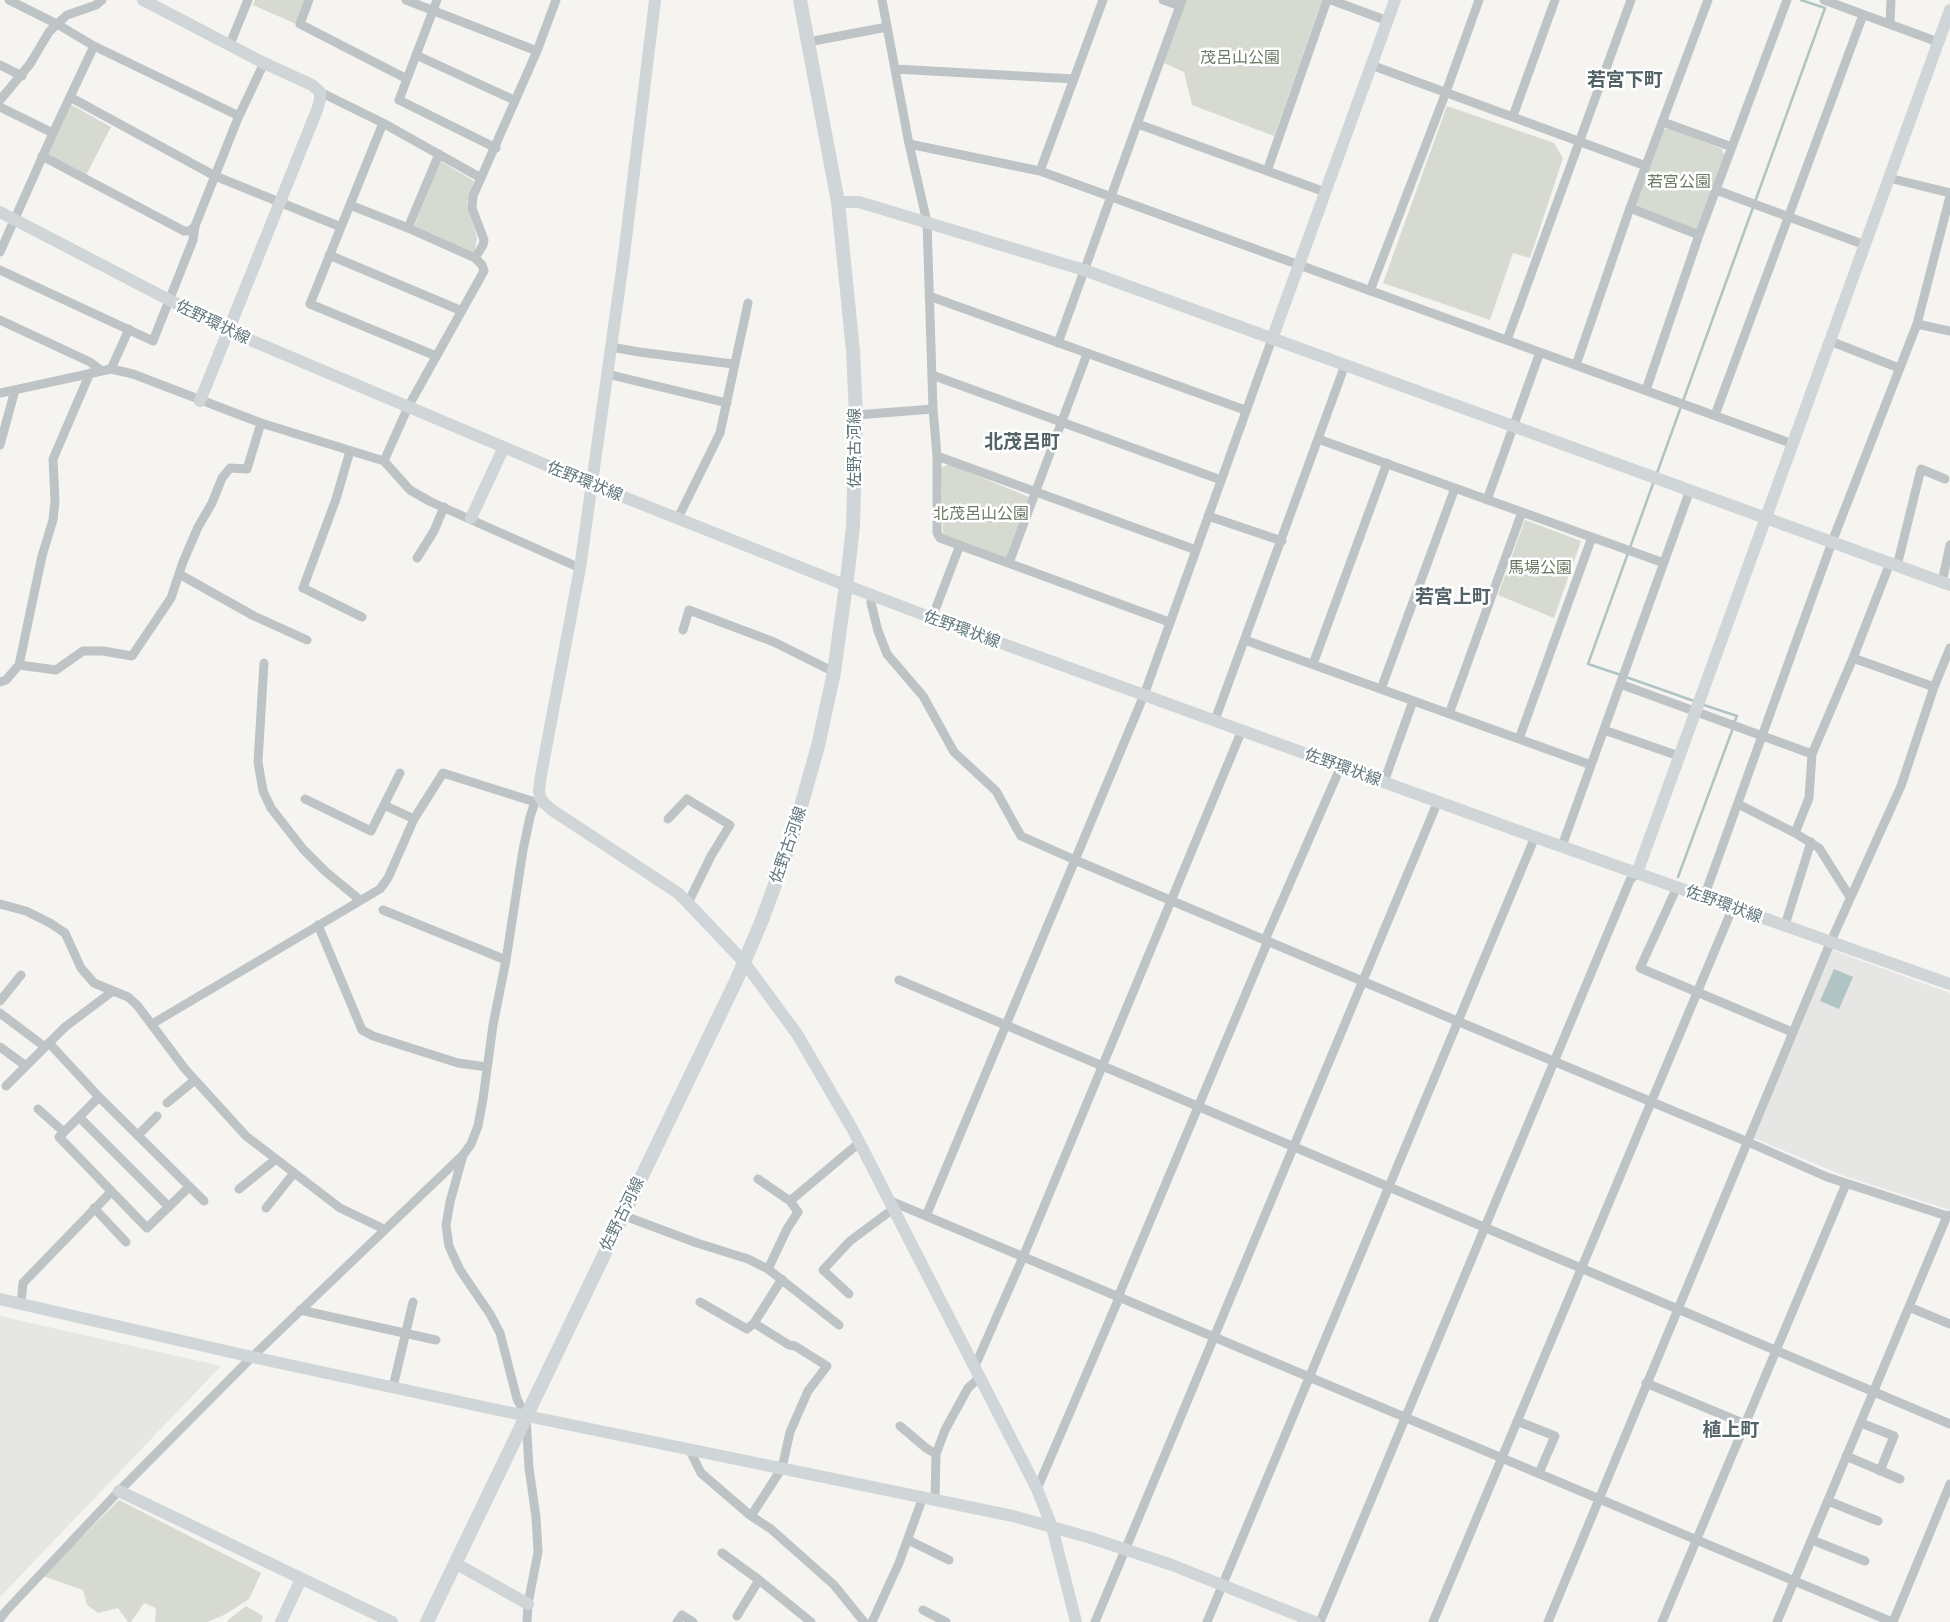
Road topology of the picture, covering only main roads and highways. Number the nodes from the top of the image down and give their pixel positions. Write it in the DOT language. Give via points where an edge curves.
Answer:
graph roads {
  1 [pos="800,0"];
  2 [pos="427,1622"];
  1 -- 2 [label="main road, 佐野古河線" via="838,202 856,415 853,526 834,672 816,756 792,838 744,962"];
}
